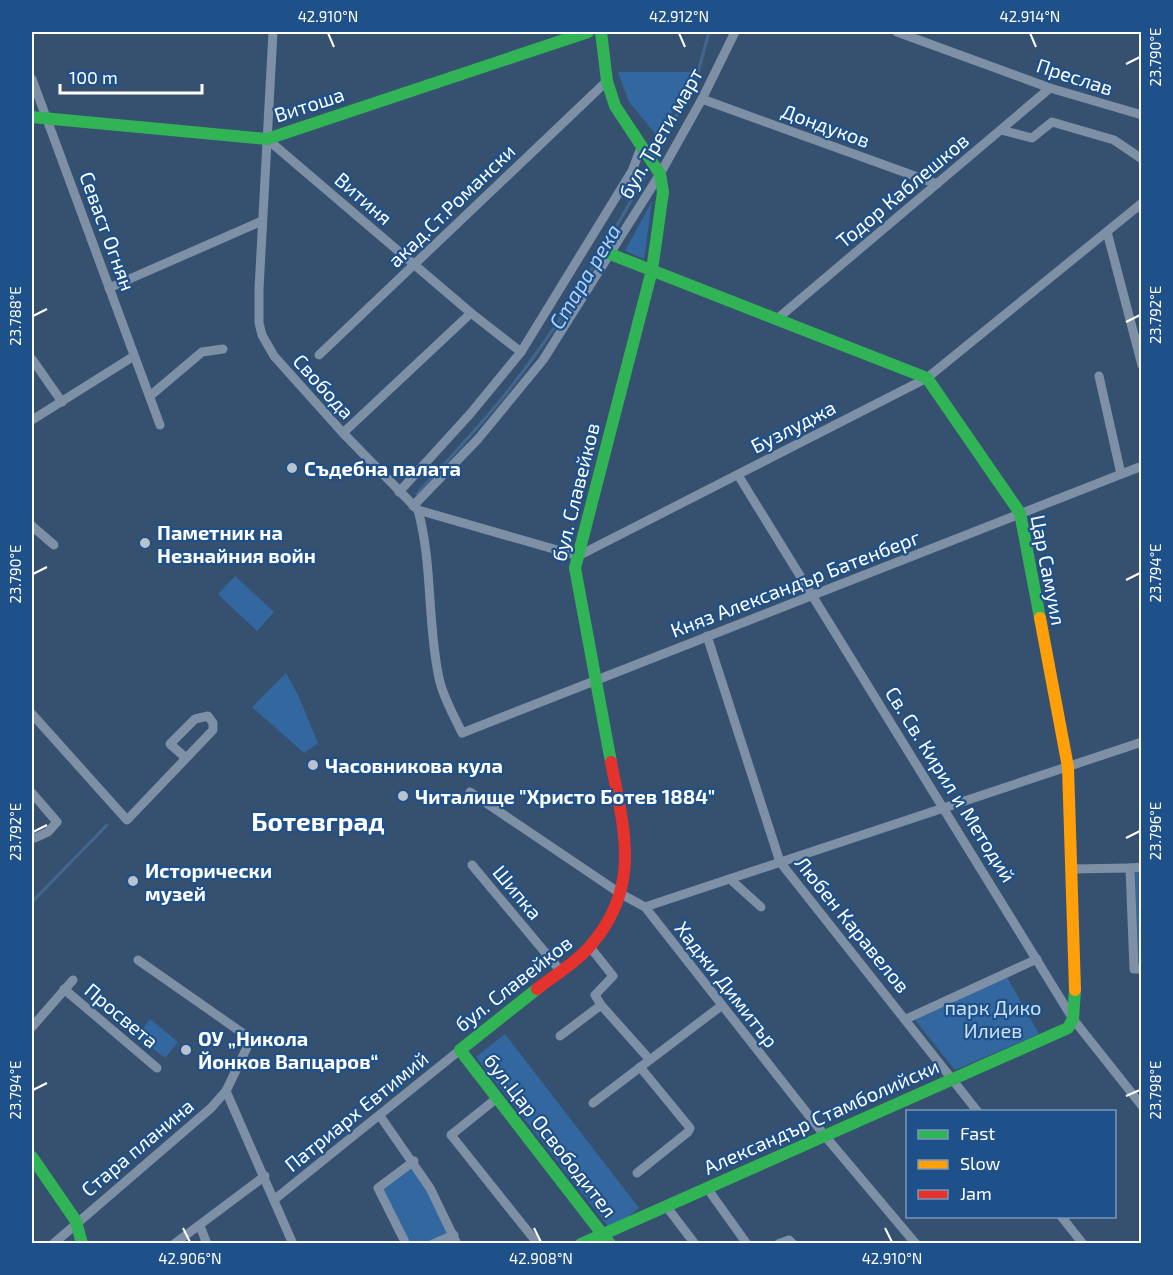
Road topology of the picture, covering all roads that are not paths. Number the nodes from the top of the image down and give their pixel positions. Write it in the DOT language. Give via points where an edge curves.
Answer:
graph roads {
  1 [pos="273,32"];
  2 [pos="588,32"];
  3 [pos="601,32"];
  4 [pos="735,32"];
  5 [pos="897,32"];
  6 [pos="32,79"];
  7 [pos="607,81"];
  8 [pos="1050,88"];
  9 [pos="702,99"];
  10 [pos="1142,115"];
  11 [pos="32,117"];
  12 [pos="48,118"];
  13 [pos="1001,130"];
  14 [pos="267,139"];
  15 [pos="645,149"];
  16 [pos="1142,159"];
  17 [pos="657,170"];
  18 [pos="937,184"];
  19 [pos="1142,203"];
  20 [pos="262,221"];
  21 [pos="1107,232"];
  22 [pos="610,254"];
  23 [pos="415,265"];
  24 [pos="652,270"];
  25 [pos="109,288"];
  26 [pos="471,313"];
  27 [pos="777,319"];
  28 [pos="223,349"];
  29 [pos="521,352"];
  30 [pos="134,356"];
  31 [pos="319,356"];
  32 [pos="32,359"];
  33 [pos="1142,365"];
  34 [pos="1099,376"];
  35 [pos="927,378"];
  36 [pos="150,396"];
  37 [pos="62,402"];
  38 [pos="32,420"];
  39 [pos="160,425"];
  40 [pos="343,433"];
  41 [pos="1142,466"];
  42 [pos="1121,474"];
  43 [pos="738,475"];
  44 [pos="399,492"];
  45 [pos="415,508"];
  46 [pos="1020,513"];
  47 [pos="32,525"];
  48 [pos="54,545"];
  49 [pos="578,556"];
  50 [pos="814,597"];
  51 [pos="707,636"];
  52 [pos="594,680"];
  53 [pos="32,714"];
  54 [pos="1142,742"];
  55 [pos="186,758"];
  56 [pos="1068,766"];
  57 [pos="470,792"];
  58 [pos="32,793"];
  59 [pos="945,807"];
  60 [pos="32,836"];
  61 [pos="780,862"];
  62 [pos="471,865"];
  63 [pos="1142,867"];
  64 [pos="1130,868"];
  65 [pos="1071,869"];
  66 [pos="730,879"];
  67 [pos="621,894"];
  68 [pos="645,907"];
  69 [pos="761,907"];
  70 [pos="590,947"];
  71 [pos="1037,959"];
  72 [pos="138,960"];
  73 [pos="559,969"];
  74 [pos="1142,969"];
  75 [pos="73,980"];
  76 [pos="64,989"];
  77 [pos="601,1005"];
  78 [pos="721,1006"];
  79 [pos="906,1019"];
  80 [pos="1073,1019"];
  81 [pos="32,1027"];
  82 [pos="560,1036"];
  83 [pos="460,1050"];
  84 [pos="650,1060"];
  85 [pos="640,1067"];
  86 [pos="157,1068"];
  87 [pos="952,1079"];
  88 [pos="226,1091"];
  89 [pos="497,1098"];
  90 [pos="593,1102"];
  91 [pos="1142,1106"];
  92 [pos="976,1110"];
  93 [pos="380,1116"];
  94 [pos="825,1136"];
  95 [pos="32,1157"];
  96 [pos="414,1161"];
  97 [pos="637,1173"];
  98 [pos="265,1176"];
  99 [pos="707,1188"];
  100 [pos="275,1199"];
  101 [pos="666,1206"];
  102 [pos="1063,1218"];
  103 [pos="76,1221"];
  104 [pos="200,1226"];
  105 [pos="456,1239"];
  106 [pos="607,1239"];
  107 [pos="53,1244"];
  108 [pos="82,1244"];
  109 [pos="174,1244"];
  110 [pos="207,1244"];
  111 [pos="293,1244"];
  112 [pos="406,1244"];
  113 [pos="433,1244"];
  114 [pos="538,1244"];
  115 [pos="581,1244"];
  116 [pos="695,1244"];
  117 [pos="747,1244"];
  118 [pos="778,1244"];
  119 [pos="793,1244"];
  120 [pos="916,1244"];
  121 [pos="1083,1244"];
  1 -- 14 [label="street, Свобода"];
  2 -- 14 [label="street, Витоша"];
  3 -- 7 [label="street"];
  4 -- 9 [label="street, бул. Трети март"];
  5 -- 8 [label="street, Преслав"];
  6 -- 12 [label="street, Севаст Огнян"];
  7 -- 15 [label="street" via="615,105"];
  7 -- 23 [label="street, акад.Ст.Романски"];
  8 -- 10 [label="street, Преслав"];
  8 -- 13 [label="street, Тодор Каблешков"];
  9 -- 17 [label="street, бул. Трети март"];
  9 -- 18 [label="street, Дондуков"];
  11 -- 12 [label="street, Витоша"];
  12 -- 14 [label="street, Витоша"];
  12 -- 25 [label="street, Севаст Огнян"];
  13 -- 16 [label="street" via="1032,138 1053,122 1114,140"];
  13 -- 18 [label="street, Тодор Каблешков"];
  14 -- 20 [label="street, Свобода"];
  14 -- 23 [label="street, Витиня"];
  15 -- 17 [label="street"];
  15 -- 29 [label="street, бул. Трети март"];
  17 -- 22 [label="street, бул. Трети март"];
  17 -- 24 [label="street, бул. Славейков" via="663,192"];
  18 -- 27 [label="street, Тодор Каблешков"];
  19 -- 21 [label="street, Бузлуджа"];
  20 -- 25 [label="street"];
  20 -- 40 [label="street, Свобода" via="258,311 262,335 274,356"];
  21 -- 33 [label="street"];
  21 -- 35 [label="street, Бузлуджа"];
  22 -- 24 [label="street"];
  22 -- 45 [label="street, бул. Трети март" via="536,369"];
  23 -- 26 [label="street, Витиня"];
  23 -- 31 [label="street, акад.Ст.Романски"];
  24 -- 27 [label="street"];
  24 -- 49 [label="street, бул. Славейков"];
  25 -- 30 [label="street, Севаст Огнян"];
  26 -- 29 [label="street, Витиня"];
  26 -- 40 [label="street"];
  27 -- 35 [label="street"];
  28 -- 36 [label="street" via="202,352"];
  29 -- 44 [label="street, бул. Трети март"];
  30 -- 36 [label="street, Севаст Огнян"];
  30 -- 37 [label="street"];
  32 -- 37 [label="street"];
  34 -- 42 [label="street"];
  35 -- 43 [label="street, Бузлуджа"];
  35 -- 46 [label="street, Цар Самуил"];
  36 -- 39 [label="street, Севаст Огнян"];
  37 -- 38 [label="street"];
  40 -- 44 [label="street, Свобода"];
  41 -- 42 [label="street, Княз Александър Батенберг"];
  42 -- 46 [label="street, Княз Александър Батенберг"];
  43 -- 49 [label="street, Бузлуджа"];
  43 -- 50 [label="street, Св. Св. Кирил и Методий"];
  44 -- 45 [label="street, Свобода"];
  45 -- 49 [label="street"];
  45 -- 52 [label="street, Княз Александър Батенберг" via="425,536 438,672 462,733"];
  46 -- 50 [label="street, Княз Александър Батенберг"];
  46 -- 56 [label="street, Цар Самуил"];
  47 -- 48 [label="street"];
  49 -- 52 [label="street, бул. Славейков" via="575,581"];
  50 -- 51 [label="street, Княз Александър Батенберг"];
  50 -- 59 [label="street, Св. Св. Кирил и Методий"];
  51 -- 52 [label="street, Княз Александър Батенберг"];
  51 -- 61 [label="street, Любен Каравелов"];
  52 -- 67 [label="street, бул. Славейков" via="627,844"];
  53 -- 55 [label="street" via="127,820"];
  54 -- 56 [label="street"];
  55 -- 55 [label="street" via="170,744 195,719 208,716 213,730"];
  56 -- 59 [label="street"];
  56 -- 65 [label="street, Цар Самуил"];
  57 -- 67 [label="street, Хаджи Димитър"];
  58 -- 60 [label="street" via="57,822 48,832"];
  59 -- 61 [label="street"];
  59 -- 71 [label="street, Св. Св. Кирил и Методий"];
  61 -- 66 [label="street"];
  61 -- 79 [label="street, Любен Каравелов"];
  62 -- 73 [label="street, Шипка"];
  63 -- 64 [label="street"];
  64 -- 65 [label="street"];
  64 -- 74 [label="street" via="1134,969"];
  65 -- 80 [label="street, Цар Самуил"];
  66 -- 68 [label="street"];
  66 -- 69 [label="street"];
  67 -- 68 [label="street, Хаджи Димитър"];
  67 -- 70 [label="street, бул. Славейков" via="610,920"];
  68 -- 78 [label="street, Хаджи Димитър"];
  70 -- 73 [label="street, бул. Славейков"];
  70 -- 77 [label="street" via="613,976 596,995"];
  71 -- 79 [label="street"];
  71 -- 80 [label="street, Св. Св. Кирил и Методий"];
  72 -- 88 [label="street, Стара планина" via="251,1039"];
  73 -- 83 [label="street, бул. Славейков"];
  75 -- 76 [label="street"];
  76 -- 81 [label="street"];
  76 -- 86 [label="street, Просвета"];
  77 -- 82 [label="street"];
  77 -- 84 [label="street"];
  78 -- 84 [label="street"];
  78 -- 94 [label="street, Хаджи Димитър"];
  79 -- 87 [label="street, Любен Каравелов"];
  80 -- 87 [label="street, Александър Стамболийски" via="1068,1028"];
  80 -- 91 [label="street, Св. Св. Кирил и Методий"];
  83 -- 89 [label="street, бул.Цар Освободител"];
  83 -- 93 [label="street, Патриарх Евтимий"];
  84 -- 85 [label="street"];
  85 -- 90 [label="street"];
  85 -- 97 [label="street" via="690,1128"];
  87 -- 92 [label="street, Любен Каравелов"];
  87 -- 94 [label="street, Александър Стамболийски"];
  88 -- 98 [label="street"];
  88 -- 103 [label="street, Стара планина" via="202,1116"];
  89 -- 106 [label="street, бул.Цар Освободител"];
  89 -- 114 [label="street" via="451,1135"];
  93 -- 96 [label="street"];
  93 -- 100 [label="street, Патриарх Евтимий"];
  94 -- 99 [label="street, Александър Стамболийски"];
  94 -- 120 [label="street, Хаджи Димитър"];
  95 -- 103 [label="street"];
  96 -- 105 [label="street"];
  96 -- 112 [label="street" via="378,1188"];
  98 -- 100 [label="street"];
  98 -- 104 [label="street, Патриарх Евтимий"];
  99 -- 101 [label="street, Александър Стамболийски"];
  99 -- 117 [label="street"];
  100 -- 111 [label="street"];
  101 -- 106 [label="street, Александър Стамболийски"];
  101 -- 116 [label="street"];
  102 -- 121 [label="street"];
  103 -- 107 [label="street, Стара планина"];
  103 -- 108 [label="street"];
  104 -- 109 [label="street, Патриарх Евтимий"];
  104 -- 110 [label="street"];
  105 -- 113 [label="street"];
  106 -- 115 [label="street, Александър Стамболийски"];
  118 -- 119 [label="street" via="789,1240"];
}
